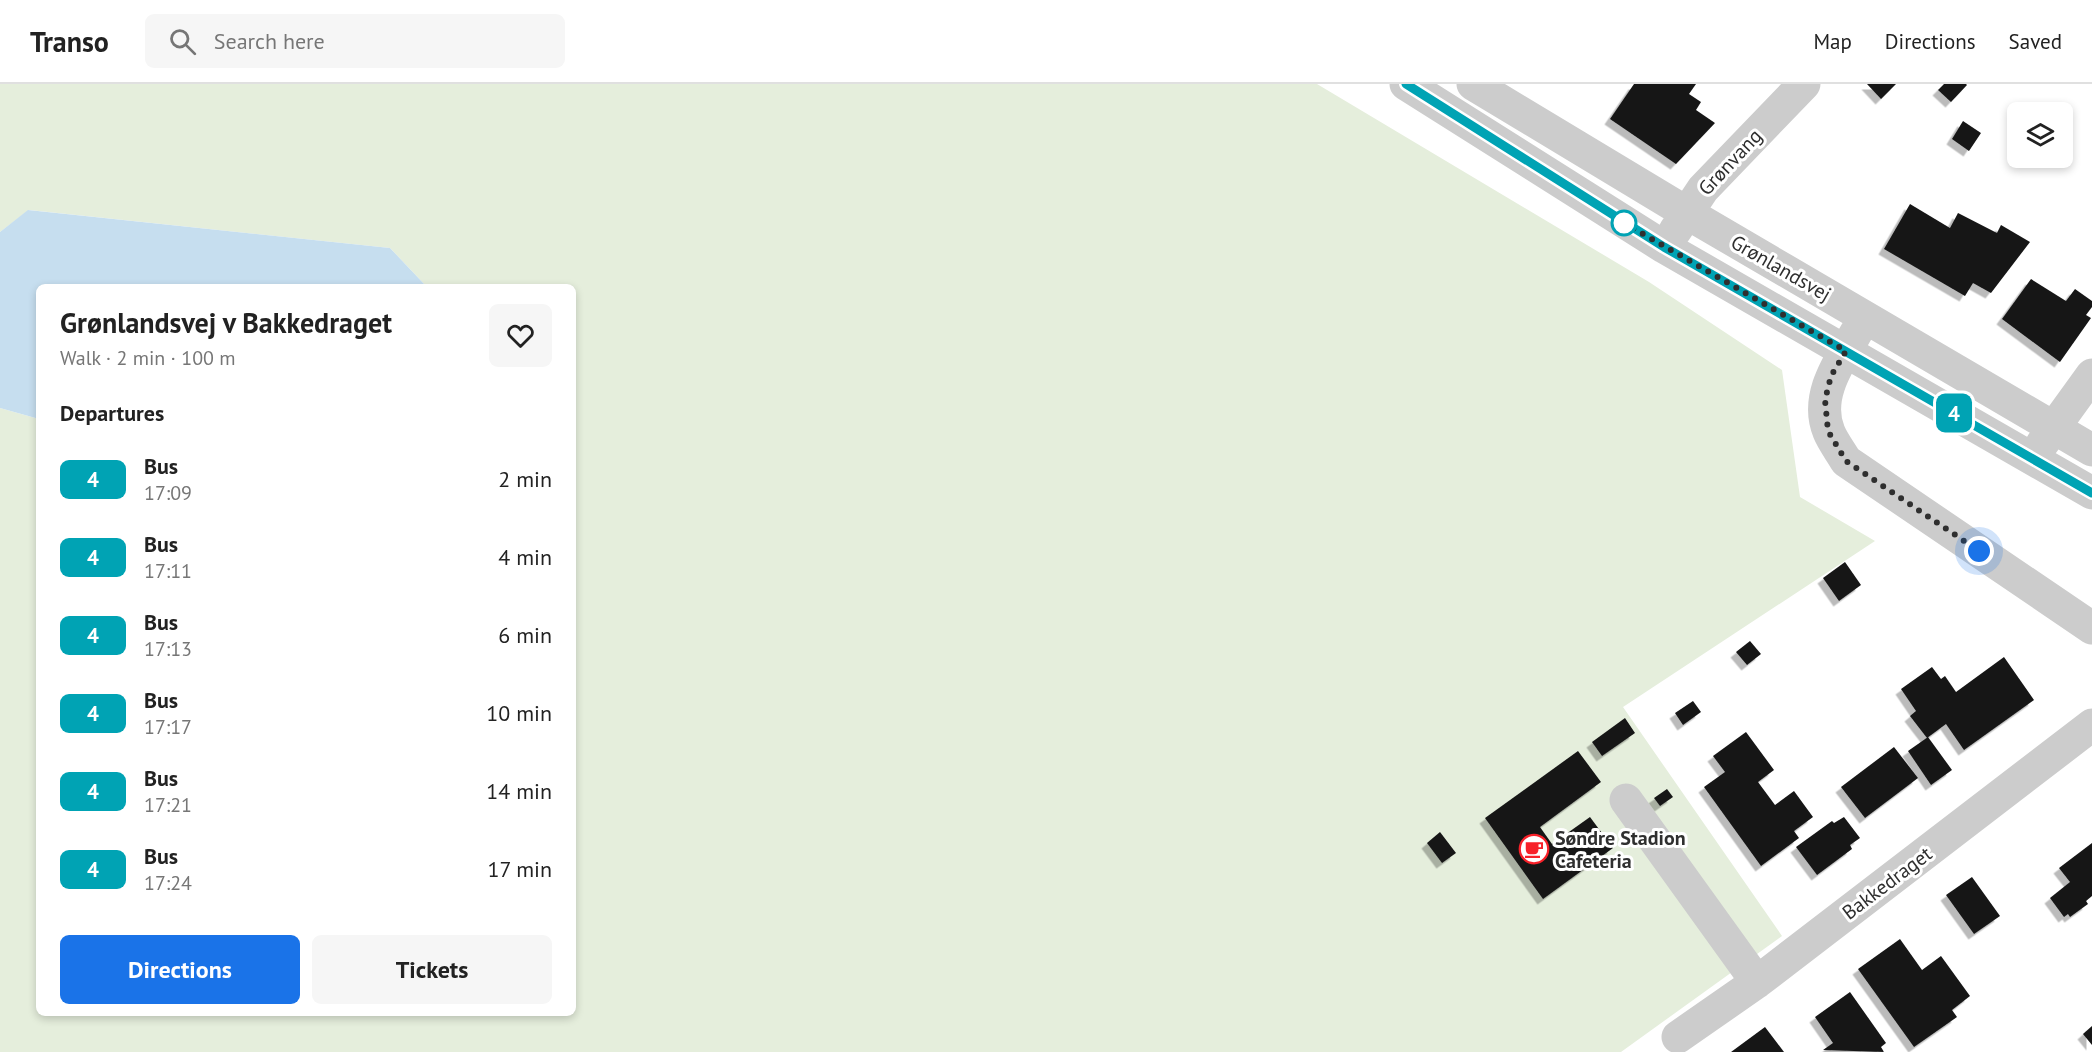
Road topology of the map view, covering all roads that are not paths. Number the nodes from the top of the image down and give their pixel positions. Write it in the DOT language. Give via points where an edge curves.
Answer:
graph roads {
  1 [pos="1406,84"];
  2 [pos="1473,84"];
  3 [pos="1804,84"];
  4 [pos="1687,213"];
  5 [pos="1664,247"];
  6 [pos="1865,317"];
  7 [pos="1846,351"];
  8 [pos="2092,375"];
  9 [pos="2053,427"];
  10 [pos="2092,450"];
  11 [pos="2033,458"];
  12 [pos="2092,493"];
  13 [pos="2092,628"];
  14 [pos="2092,724"];
  15 [pos="1626,801"];
  16 [pos="1757,982"];
  17 [pos="1678,1037"];
  1 -- 5 [label="street, Grønlandsvej"];
  2 -- 4 [label="street, Grønlandsvej"];
  3 -- 4 [label="street, Grønvang" via="1703,189"];
  4 -- 5 [label="street, Grønvang"];
  4 -- 6 [label="street, Grønlandsvej"];
  5 -- 7 [label="street, Grønlandsvej"];
  6 -- 7 [label="street"];
  6 -- 9 [label="street, Grønlandsvej"];
  7 -- 11 [label="street, Grønlandsvej"];
  7 -- 13 [label="street" via="1831,376 1825,400 1828,431 1846,461"];
  8 -- 9 [label="street"];
  9 -- 10 [label="street, Grønlandsvej"];
  9 -- 11 [label="street"];
  11 -- 12 [label="street, Grønlandsvej"];
  14 -- 16 [label="street, Bakkedraget"];
  15 -- 16 [label="street"];
  16 -- 17 [label="street, Bakkedraget"];
}
